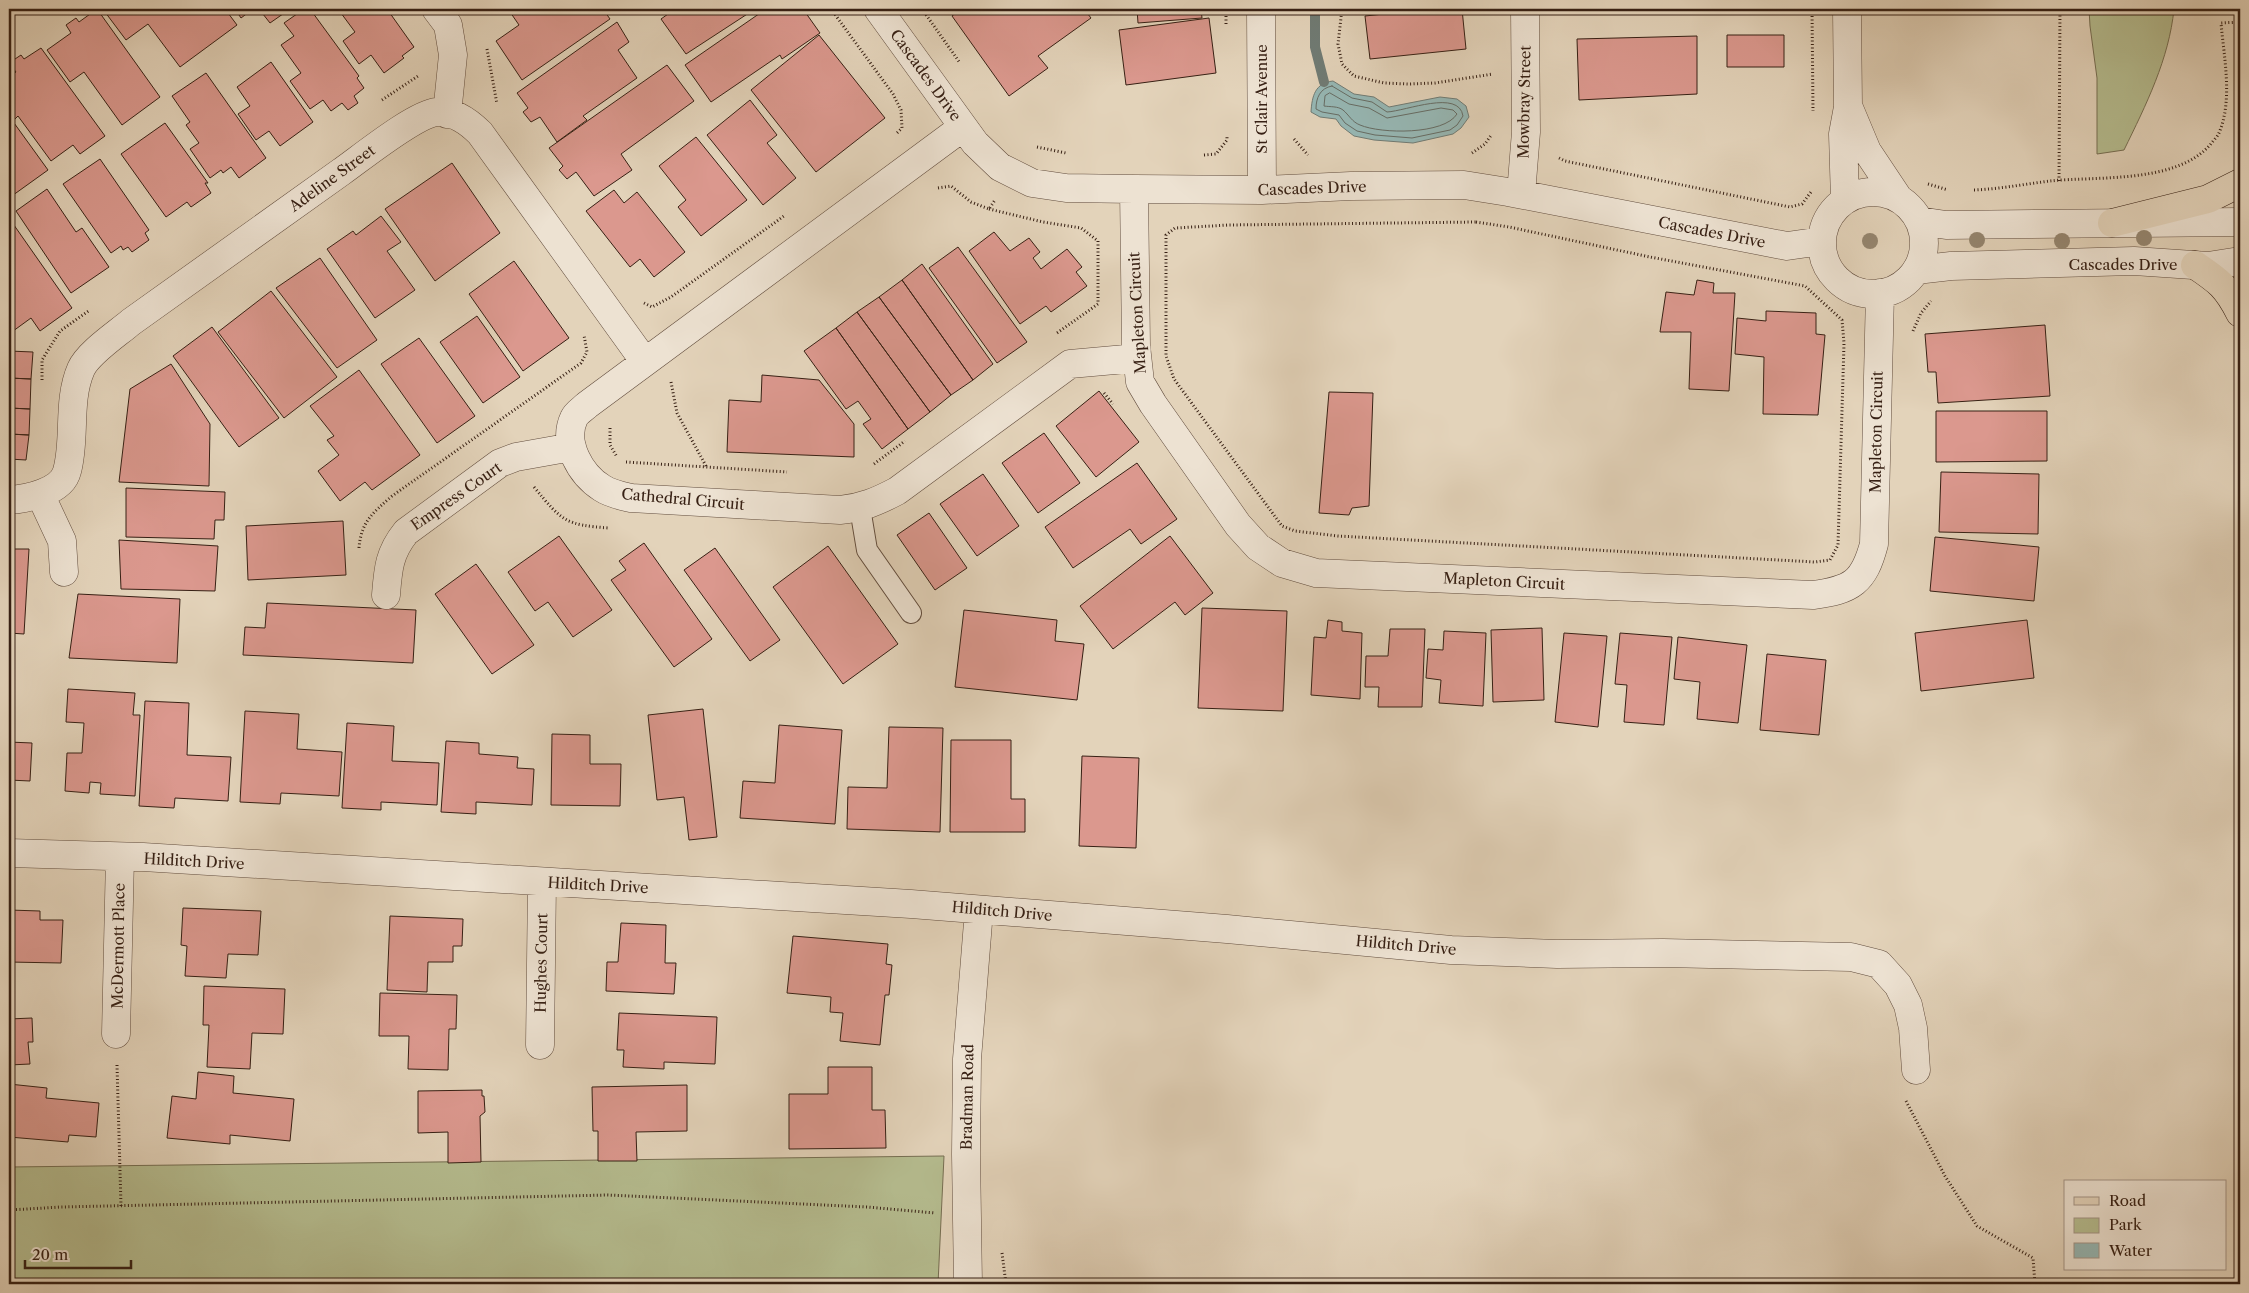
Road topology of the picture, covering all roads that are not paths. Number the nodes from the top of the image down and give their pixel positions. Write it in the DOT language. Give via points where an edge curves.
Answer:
graph roads {
  1 [pos="436,9"];
  2 [pos="878,9"];
  3 [pos="1261,9"];
  4 [pos="1525,9"];
  5 [pos="1847,9"];
  6 [pos="1848,106"];
  7 [pos="447,114"];
  8 [pos="964,127"];
  9 [pos="2240,183"];
  10 [pos="1134,189"];
  11 [pos="1262,190"];
  12 [pos="1521,194"];
  13 [pos="1899,199"];
  14 [pos="1845,200"];
  15 [pos="1919,221"];
  16 [pos="2240,222"];
  17 [pos="2112,223"];
  18 [pos="1822,241"];
  19 [pos="2240,261"];
  20 [pos="2195,265"];
  21 [pos="1916,270"];
  22 [pos="1880,293"];
  23 [pos="2240,313"];
  24 [pos="1137,358"];
  25 [pos="645,362"];
  26 [pos="572,447"];
  27 [pos="40,494"];
  28 [pos="9,500"];
  29 [pos="860,508"];
  30 [pos="64,572"];
  31 [pos="386,594"];
  32 [pos="911,613"];
  33 [pos="9,854"];
  34 [pos="120,857"];
  35 [pos="542,882"];
  36 [pos="979,910"];
  37 [pos="116,1034"];
  38 [pos="540,1045"];
  39 [pos="1916,1070"];
  40 [pos="968,1284"];
  1 -- 7 [label="street" via="448,25 453,55"];
  2 -- 8 [label="street, Cascades Drive"];
  3 -- 11 [label="street, St Clair Avenue"];
  4 -- 12 [label="street, Mowbray Street" via="1526,132"];
  5 -- 6 [label="street"];
  6 -- 13 [label="street" via="1867,151"];
  6 -- 14 [label="street" via="1843,134"];
  7 -- 25 [label="street, Adeline Street" via="470,123 480,133"];
  7 -- 27 [label="street, Adeline Street" via="438,112 418,119 376,146 131,322 93,354 82,367 76,384 67,473 53,488"];
  8 -- 10 [label="street, Cascades Drive" via="1000,167 1032,183 1066,188"];
  8 -- 25 [label="street, Cathedral Circuit"];
  9 -- 17 [label="main road" via="2208,199"];
  10 -- 11 [label="street, Cascades Drive"];
  10 -- 24 [label="street, Mapleton Circuit"];
  11 -- 12 [label="street, Cascades Drive" via="1464,185"];
  12 -- 18 [label="street, Cascades Drive" via="1787,246"];
  13 -- 14 [label="street" via="1872,192"];
  13 -- 15 [label="street" via="1911,208"];
  14 -- 18 [label="street" via="1833,211"];
  15 -- 17 [label="street" via="1946,225"];
  15 -- 21 [label="street" via="1924,238 1923,254"];
  16 -- 17 [label="street"];
  18 -- 22 [label="street" via="1829,269 1839,280 1851,289"];
  19 -- 20 [label="street, Cascades Drive"];
  20 -- 21 [label="street, Cascades Drive" via="2134,261 1951,266"];
  20 -- 23 [label="main road" via="2219,281"];
  21 -- 22 [label="street" via="1907,281"];
  22 -- 24 [label="street, Mapleton Circuit" via="1874,544 1869,565 1854,583 1838,592 1814,595 1316,573 1298,569 1258,547 1238,525 1153,404 1140,382"];
  24 -- 29 [label="street, Cathedral Circuit" via="1070,364 897,491"];
  25 -- 26 [label="street, Cathedral Circuit" via="574,417 570,434"];
  26 -- 29 [label="street, Cathedral Circuit" via="590,478 602,488 632,498 840,510"];
  26 -- 31 [label="street, Empress Court" via="500,463 406,532 396,544 388,564"];
  27 -- 28 [label="street, Adeline Street"];
  27 -- 30 [label="street" via="62,541"];
  29 -- 32 [label="lane" via="867,550"];
  33 -- 34 [label="street, Hilditch Drive"];
  34 -- 35 [label="street, Hilditch Drive"];
  34 -- 37 [label="street, McDermott Place"];
  35 -- 36 [label="street, Hilditch Drive"];
  35 -- 38 [label="street, Hughes Court"];
  36 -- 39 [label="street, Hilditch Drive" via="1451,950 1851,957 1879,964 1898,985 1908,1005 1913,1028"];
  36 -- 40 [label="street, Bradman Road" via="967,1059"];
}
